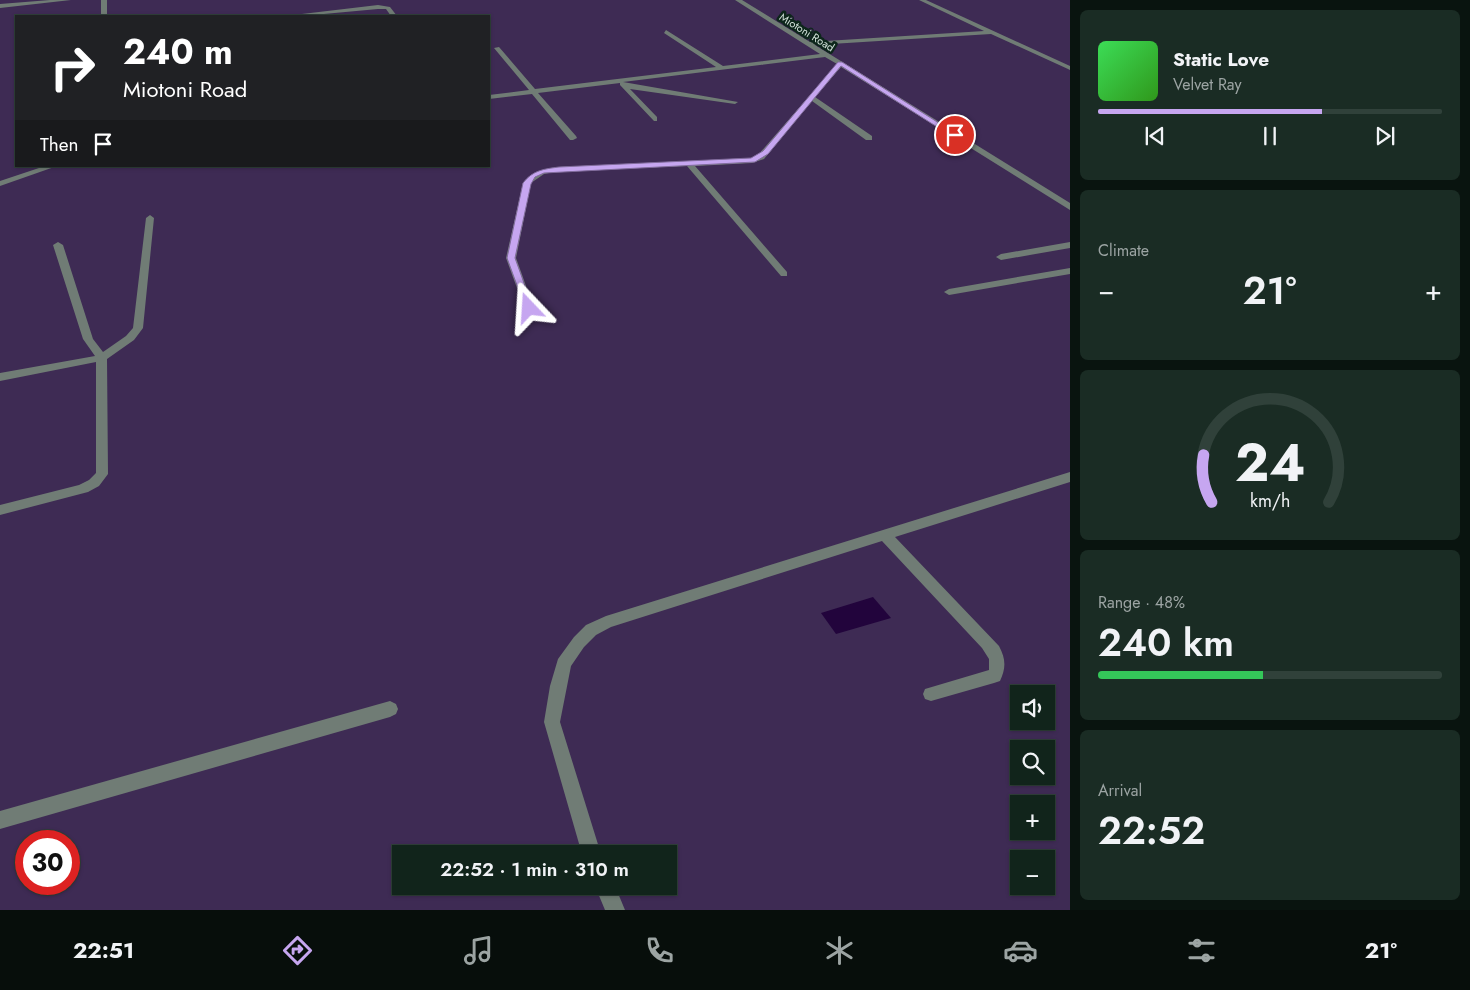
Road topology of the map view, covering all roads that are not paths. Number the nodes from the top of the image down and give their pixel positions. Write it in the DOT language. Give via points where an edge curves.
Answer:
graph roads {
  1 [pos="68,0"];
  2 [pos="104,0"];
  3 [pos="738,0"];
  4 [pos="922,0"];
  5 [pos="0,6"];
  6 [pos="104,15"];
  7 [pos="298,15"];
  8 [pos="393,15"];
  9 [pos="666,32"];
  10 [pos="992,32"];
  11 [pos="808,44"];
  12 [pos="497,48"];
  13 [pos="826,55"];
  14 [pos="840,64"];
  15 [pos="721,67"];
  16 [pos="1070,68"];
  17 [pos="622,84"];
  18 [pos="534,92"];
  19 [pos="490,97"];
  20 [pos="812,98"];
  21 [pos="735,102"];
  22 [pos="654,119"];
  23 [pos="572,138"];
  24 [pos="869,138"];
  25 [pos="688,164"];
  26 [pos="50,167"];
  27 [pos="0,184"];
  28 [pos="1070,207"];
  29 [pos="150,218"];
  30 [pos="58,245"];
  31 [pos="1070,245"];
  32 [pos="1002,257"];
  33 [pos="1070,271"];
  34 [pos="784,274"];
  35 [pos="949,292"];
  36 [pos="529,308"];
  37 [pos="102,358"];
  38 [pos="0,377"];
  39 [pos="1070,477"];
  40 [pos="0,510"];
  41 [pos="884,535"];
  42 [pos="931,694"];
  43 [pos="390,709"];
  44 [pos="0,820"];
  45 [pos="589,845"];
  46 [pos="609,895"];
  47 [pos="615,910"];
  1 -- 5 [label="street"];
  2 -- 6 [label="street"];
  3 -- 11 [label="street, Miotoni Road"];
  4 -- 10 [label="street"];
  7 -- 8 [label="street" via="378,7 388,8"];
  9 -- 15 [label="street"];
  10 -- 11 [label="street"];
  10 -- 16 [label="street"];
  11 -- 13 [label="street, Miotoni Road"];
  12 -- 18 [label="street"];
  13 -- 14 [label="street, Miotoni Road"];
  13 -- 15 [label="street"];
  14 -- 20 [label="street"];
  14 -- 28 [label="street, Miotoni Road"];
  15 -- 17 [label="street"];
  17 -- 18 [label="street"];
  17 -- 21 [label="street"];
  17 -- 22 [label="street"];
  18 -- 19 [label="street"];
  18 -- 23 [label="street"];
  20 -- 24 [label="street"];
  20 -- 25 [label="street" via="761,157 740,162"];
  25 -- 34 [label="street"];
  25 -- 36 [label="street" via="559,169 532,176 527,183 511,258"];
  26 -- 27 [label="street"];
  29 -- 37 [label="street" via="138,328 130,338"];
  30 -- 37 [label="street" via="80,320 88,339"];
  31 -- 32 [label="street"];
  33 -- 35 [label="street"];
  37 -- 38 [label="street"];
  37 -- 40 [label="street" via="102,474 83,489"];
  39 -- 41 [label="street"];
  41 -- 42 [label="street" via="987,643 999,662 994,676"];
  41 -- 45 [label="street" via="606,622 590,630 564,664 552,722"];
  43 -- 44 [label="street"];
  46 -- 47 [label="street"];
}
